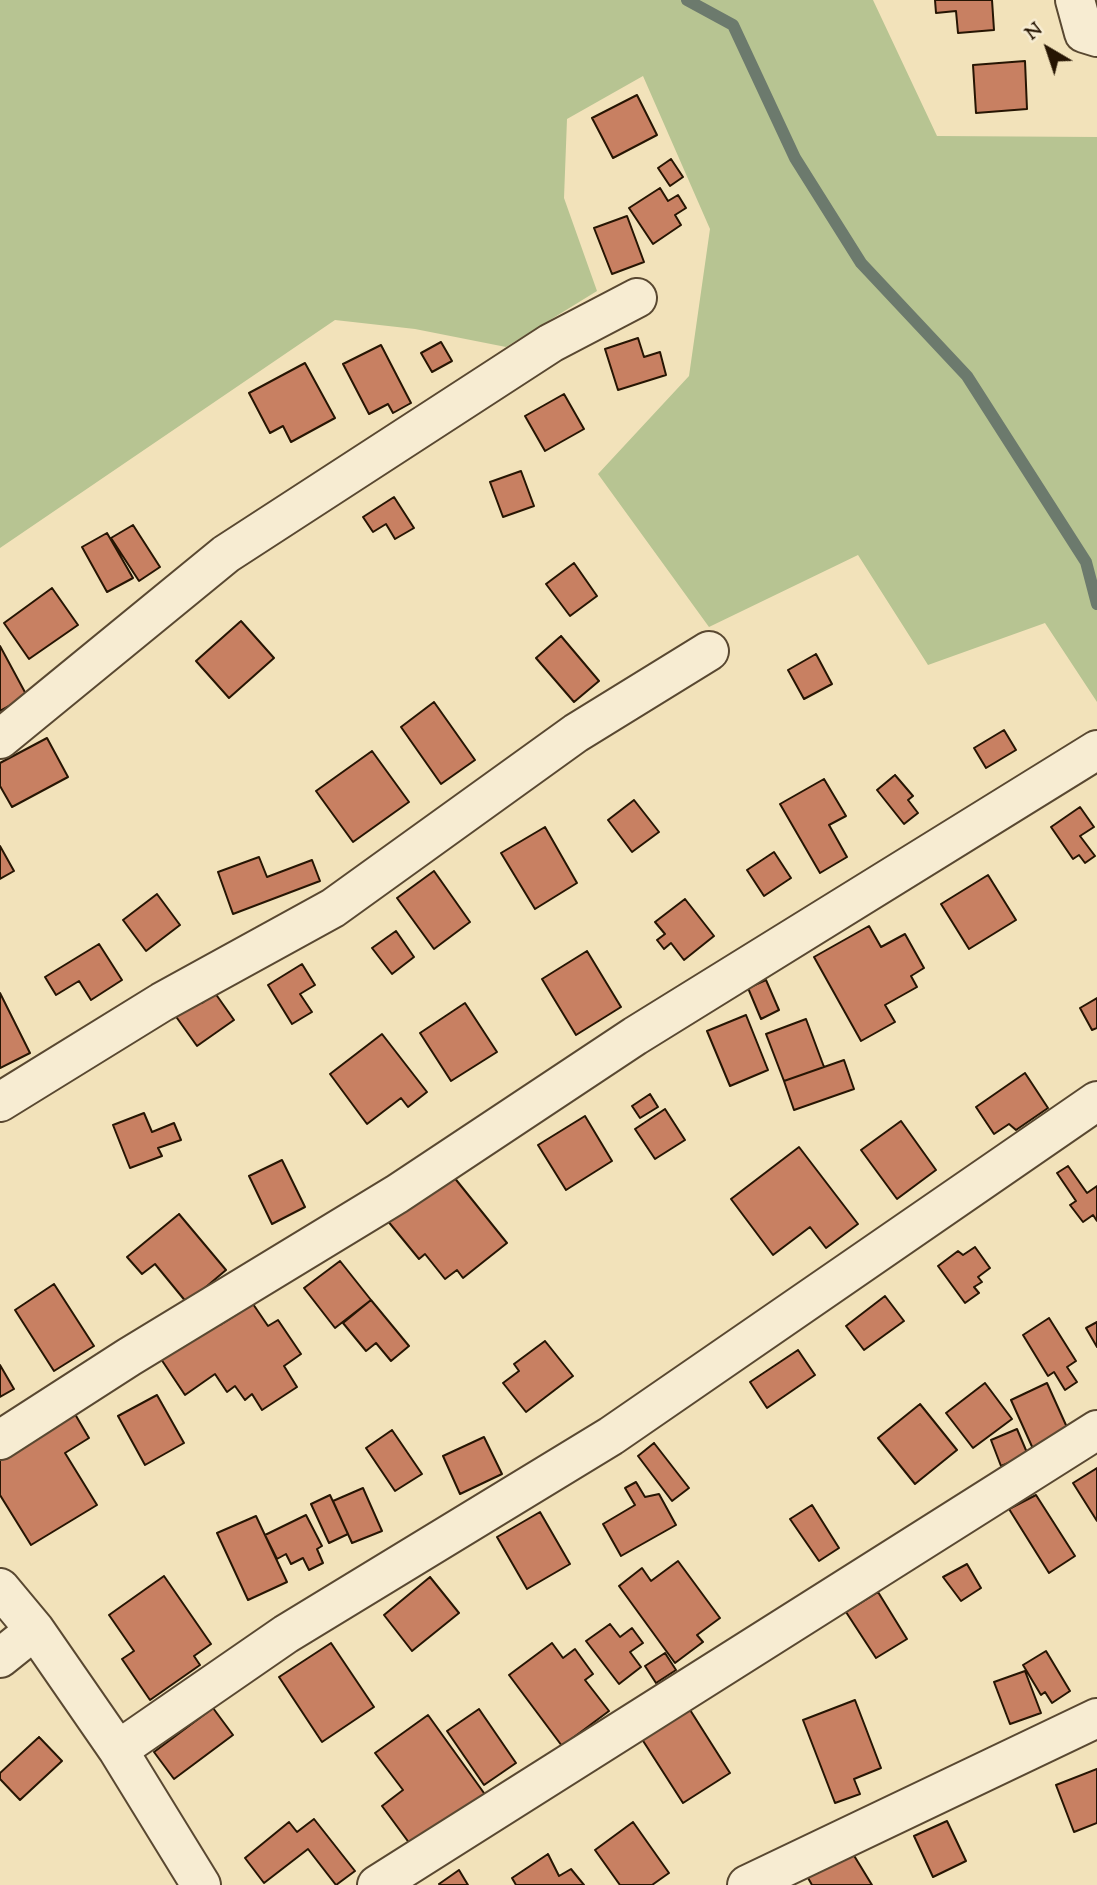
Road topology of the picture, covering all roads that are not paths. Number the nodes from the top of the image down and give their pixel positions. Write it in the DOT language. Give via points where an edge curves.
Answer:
graph roads {
  1 [pos="1075,0"];
  2 [pos="1097,37"];
  3 [pos="638,298"];
  4 [pos="709,651"];
  5 [pos="0,739"];
  6 [pos="1097,750"];
  7 [pos="1097,1101"];
  8 [pos="0,1102"];
  9 [pos="1097,1430"];
  10 [pos="0,1440"];
  11 [pos="0,1588"];
  12 [pos="35,1630"];
  13 [pos="0,1658"];
  14 [pos="1097,1718"];
  15 [pos="118,1750"];
  16 [pos="191,1881"];
  17 [pos="377,1885"];
  18 [pos="747,1885"];
  1 -- 2 [label="street" via="1084,33"];
  3 -- 5 [label="street" via="551,342 226,554"];
  4 -- 8 [label="street" via="576,733 333,908 162,1002"];
  6 -- 10 [label="street" via="635,1036 397,1194"];
  7 -- 15 [label="street" via="611,1436 286,1634"];
  9 -- 17 [label="street"];
  11 -- 12 [label="street"];
  12 -- 13 [label="street"];
  12 -- 15 [label="street"];
  14 -- 18 [label="street"];
  15 -- 16 [label="street"];
}
